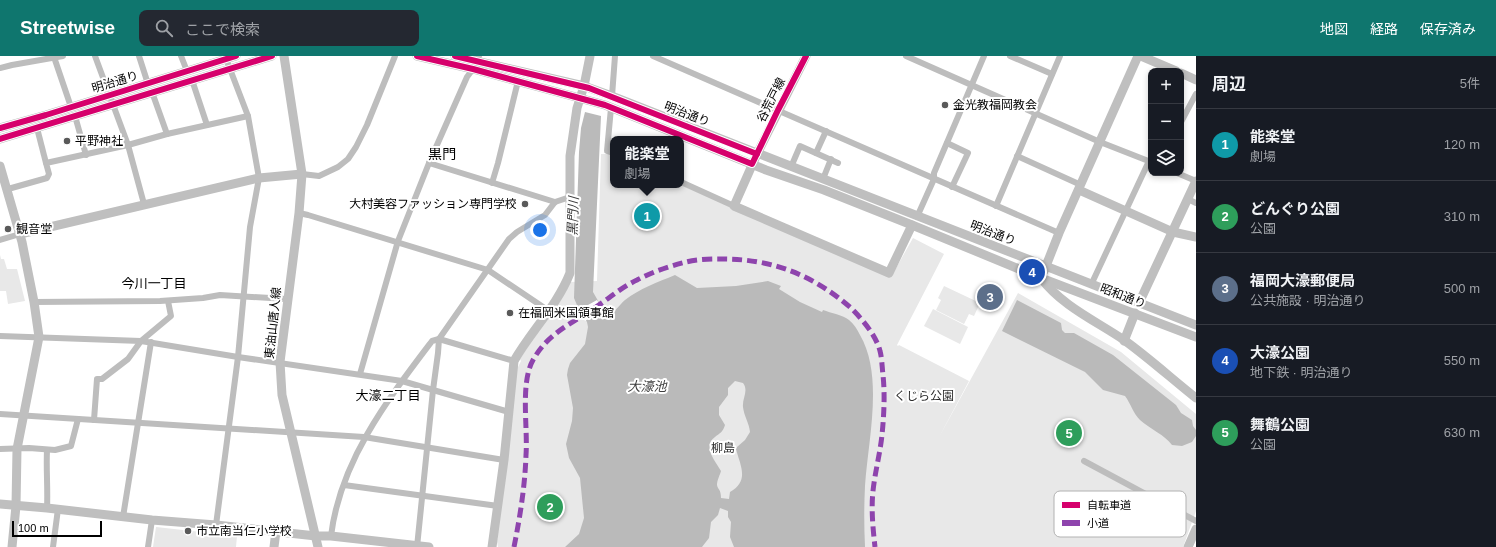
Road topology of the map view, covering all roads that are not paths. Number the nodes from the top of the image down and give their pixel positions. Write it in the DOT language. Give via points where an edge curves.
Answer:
graph roads {
  1 [pos="63,56"];
  2 [pos="95,56"];
  3 [pos="139,56"];
  4 [pos="181,56"];
  5 [pos="236,56"];
  6 [pos="272,56"];
  7 [pos="284,56"];
  8 [pos="395,56"];
  9 [pos="417,56"];
  10 [pos="455,56"];
  11 [pos="590,56"];
  12 [pos="615,56"];
  13 [pos="653,56"];
  14 [pos="806,56"];
  15 [pos="906,56"];
  16 [pos="984,56"];
  17 [pos="1010,56"];
  18 [pos="1060,56"];
  19 [pos="1138,56"];
  20 [pos="1141,56"];
  21 [pos="52,57"];
  22 [pos="226,57"];
  23 [pos="476,62"];
  24 [pos="0,68"];
  25 [pos="230,68"];
  26 [pos="1169,68"];
  27 [pos="187,71"];
  28 [pos="1052,74"];
  29 [pos="1184,74"];
  30 [pos="192,80"];
  31 [pos="1196,80"];
  32 [pos="518,81"];
  33 [pos="148,84"];
  34 [pos="972,85"];
  35 [pos="587,87"];
  36 [pos="152,92"];
  37 [pos="1196,94"];
  38 [pos="109,96"];
  39 [pos="610,96"];
  40 [pos="583,99"];
  41 [pos="114,104"];
  42 [pos="71,107"];
  43 [pos="608,107"];
  44 [pos="778,110"];
  45 [pos="1036,114"];
  46 [pos="75,116"];
  47 [pos="248,116"];
  48 [pos="1184,116"];
  49 [pos="207,125"];
  50 [pos="0,128"];
  51 [pos="37,128"];
  52 [pos="826,131"];
  53 [pos="166,134"];
  54 [pos="681,136"];
  55 [pos="684,137"];
  56 [pos="0,139"];
  57 [pos="1100,142"];
  58 [pos="947,143"];
  59 [pos="128,145"];
  60 [pos="610,152"];
  61 [pos="816,153"];
  62 [pos="757,154"];
  63 [pos="86,155"];
  64 [pos="1017,156"];
  65 [pos="831,160"];
  66 [pos="1148,161"];
  67 [pos="46,163"];
  68 [pos="429,163"];
  69 [pos="838,163"];
  70 [pos="752,164"];
  71 [pos="0,166"];
  72 [pos="1148,166"];
  73 [pos="791,167"];
  74 [pos="302,174"];
  75 [pos="1184,176"];
  76 [pos="259,178"];
  77 [pos="823,179"];
  78 [pos="934,179"];
  79 [pos="1196,181"];
  80 [pos="492,183"];
  81 [pos="684,183"];
  82 [pos="952,187"];
  83 [pos="1080,187"];
  84 [pos="8,189"];
  85 [pos="570,197"];
  86 [pos="1192,201"];
  87 [pos="555,202"];
  88 [pos="144,204"];
  89 [pos="734,206"];
  90 [pos="996,206"];
  91 [pos="1126,211"];
  92 [pos="299,214"];
  93 [pos="916,217"];
  94 [pos="912,225"];
  95 [pos="1173,232"];
  96 [pos="1059,233"];
  97 [pos="20,234"];
  98 [pos="1196,237"];
  99 [pos="0,240"];
  100 [pos="398,241"];
  101 [pos="1045,267"];
  102 [pos="488,270"];
  103 [pos="1041,278"];
  104 [pos="1091,285"];
  105 [pos="243,297"];
  106 [pos="287,299"];
  107 [pos="168,301"];
  108 [pos="34,302"];
  109 [pos="1139,303"];
  110 [pos="549,311"];
  111 [pos="1135,314"];
  112 [pos="1196,326"];
  113 [pos="0,336"];
  114 [pos="39,337"];
  115 [pos="1196,337"];
  116 [pos="438,339"];
  117 [pos="141,341"];
  118 [pos="1124,341"];
  119 [pos="151,342"];
  120 [pos="238,357"];
  121 [pos="280,362"];
  122 [pos="514,362"];
  123 [pos="360,374"];
  124 [pos="402,381"];
  125 [pos="433,390"];
  126 [pos="1196,398"];
  127 [pos="509,412"];
  128 [pos="0,414"];
  129 [pos="23,416"];
  130 [pos="78,419"];
  131 [pos="94,420"];
  132 [pos="138,423"];
  133 [pos="228,428"];
  134 [pos="292,433"];
  135 [pos="364,437"];
  136 [pos="427,448"];
  137 [pos="0,449"];
  138 [pos="17,449"];
  139 [pos="47,450"];
  140 [pos="504,460"];
  141 [pos="1084,461"];
  142 [pos="344,485"];
  143 [pos="1140,491"];
  144 [pos="422,496"];
  145 [pos="0,504"];
  146 [pos="16,506"];
  147 [pos="498,506"];
  148 [pos="47,508"];
  149 [pos="58,509"];
  150 [pos="1186,516"];
  151 [pos="123,517"];
  152 [pos="152,520"];
  153 [pos="1196,521"];
  154 [pos="216,525"];
  155 [pos="1196,529"];
  156 [pos="276,532"];
  157 [pos="316,536"];
  158 [pos="331,536"];
  159 [pos="417,546"];
  160 [pos="12,547"];
  161 [pos="54,547"];
  162 [pos="148,547"];
  163 [pos="274,547"];
  164 [pos="318,547"];
  165 [pos="430,547"];
  166 [pos="492,547"];
  167 [pos="1188,547"];
  1 -- 21 [label="street"];
  2 -- 38 [label="street"];
  3 -- 33 [label="street"];
  4 -- 27 [label="street"];
  5 -- 22 [label="street, 明治通り"];
  6 -- 25 [label="street, 明治通り"];
  7 -- 74 [label="street, 東油山唐人線"];
  8 -- 74 [label="street" via="367,125 348,159 319,176"];
  9 -- 23 [label="street"];
  10 -- 23 [label="street"];
  11 -- 35 [label="street"];
  12 -- 39 [label="street"];
  13 -- 44 [label="street"];
  14 -- 44 [label="street, 谷荒戸線"];
  15 -- 34 [label="street"];
  16 -- 34 [label="street"];
  17 -- 28 [label="street"];
  18 -- 28 [label="street"];
  19 -- 57 [label="street"];
  20 -- 26 [label="street"];
  21 -- 24 [label="street"];
  21 -- 42 [label="street"];
  22 -- 25 [label="street"];
  22 -- 27 [label="street, 明治通り"];
  23 -- 32 [label="street"];
  23 -- 35 [label="street"];
  23 -- 68 [label="street"];
  25 -- 30 [label="street, 明治通り"];
  25 -- 47 [label="street"];
  27 -- 33 [label="street, 明治通り"];
  28 -- 45 [label="street"];
  29 -- 31 [label="street"];
  30 -- 36 [label="street, 明治通り"];
  30 -- 49 [label="street"];
  32 -- 40 [label="street"];
  32 -- 80 [label="street"];
  33 -- 38 [label="street, 明治通り"];
  34 -- 45 [label="street"];
  34 -- 58 [label="street"];
  35 -- 39 [label="street, 明治通り"];
  35 -- 40 [label="street"];
  36 -- 41 [label="street, 明治通り"];
  36 -- 53 [label="street"];
  37 -- 48 [label="street"];
  38 -- 41 [label="street"];
  38 -- 42 [label="street, 明治通り"];
  39 -- 62 [label="street, 明治通り"];
  40 -- 43 [label="street, 明治通り"];
  40 -- 85 [label="street" via="573,130"];
  41 -- 46 [label="street, 明治通り"];
  41 -- 59 [label="street"];
  42 -- 50 [label="street, 明治通り"];
  43 -- 54 [label="street, 明治通り"];
  43 -- 60 [label="street" via="607,151"];
  44 -- 52 [label="street"];
  44 -- 62 [label="street, 谷荒戸線"];
  45 -- 57 [label="street"];
  45 -- 64 [label="street"];
  46 -- 51 [label="street, 明治通り"];
  46 -- 63 [label="street"];
  47 -- 49 [label="street"];
  47 -- 76 [label="street"];
  49 -- 53 [label="street"];
  51 -- 56 [label="street, 明治通り"];
  51 -- 67 [label="street"];
  52 -- 61 [label="street"];
  52 -- 78 [label="street"];
  53 -- 59 [label="street"];
  55 -- 70 [label="street, 明治通り"];
  57 -- 66 [label="street"];
  57 -- 83 [label="street"];
  58 -- 78 [label="street" via="934,173"];
  58 -- 82 [label="street" via="968,153"];
  59 -- 63 [label="street"];
  59 -- 88 [label="street"];
  61 -- 65 [label="street"];
  61 -- 73 [label="street" via="800,146"];
  62 -- 70 [label="street, 谷荒戸線"];
  62 -- 73 [label="street, 明治通り"];
  63 -- 67 [label="street"];
  64 -- 83 [label="street"];
  64 -- 90 [label="street"];
  65 -- 69 [label="street"];
  65 -- 77 [label="street"];
  67 -- 84 [label="street" via="49,174 47,178"];
  68 -- 80 [label="street"];
  68 -- 100 [label="street"];
  70 -- 89 [label="street, 谷荒戸線"];
  70 -- 94 [label="street, 明治通り"];
  71 -- 84 [label="street"];
  72 -- 91 [label="street"];
  73 -- 77 [label="street, 明治通り"];
  74 -- 76 [label="street"];
  74 -- 92 [label="street, 東油山唐人線"];
  75 -- 79 [label="street"];
  76 -- 88 [label="street"];
  76 -- 105 [label="street" via="250,226"];
  77 -- 93 [label="street, 明治通り"];
  78 -- 82 [label="street"];
  78 -- 93 [label="street"];
  79 -- 86 [label="street"];
  80 -- 87 [label="street"];
  81 -- 89 [label="street"];
  82 -- 90 [label="street"];
  83 -- 91 [label="street"];
  83 -- 96 [label="street"];
  84 -- 97 [label="street"];
  85 -- 87 [label="street"];
  85 -- 110 [label="street" via="570,273"];
  86 -- 95 [label="street"];
  87 -- 102 [label="street" via="545,215 509,239"];
  88 -- 97 [label="street"];
  89 -- 94 [label="street" via="889,273"];
  90 -- 96 [label="street"];
  91 -- 95 [label="street"];
  91 -- 104 [label="street"];
  92 -- 100 [label="street"];
  92 -- 106 [label="street, 東油山唐人線"];
  93 -- 101 [label="street, 明治通り"];
  94 -- 103 [label="street, 明治通り"];
  95 -- 98 [label="street"];
  95 -- 109 [label="street"];
  96 -- 101 [label="street"];
  97 -- 99 [label="street"];
  97 -- 108 [label="street"];
  100 -- 102 [label="street"];
  100 -- 123 [label="street"];
  101 -- 103 [label="street"];
  101 -- 104 [label="street, 昭和通り"];
  102 -- 110 [label="street"];
  102 -- 116 [label="street"];
  103 -- 111 [label="street, 昭和通り"];
  103 -- 118 [label="street, 明治通り" via="1059,298"];
  104 -- 109 [label="street, 昭和通り"];
  105 -- 106 [label="street"];
  105 -- 107 [label="street" via="220,295"];
  105 -- 120 [label="street"];
  106 -- 121 [label="street, 東油山唐人線"];
  107 -- 108 [label="street"];
  107 -- 117 [label="street" via="171,316"];
  108 -- 114 [label="street"];
  109 -- 112 [label="street, 昭和通り"];
  110 -- 122 [label="street"];
  111 -- 115 [label="street, 昭和通り"];
  111 -- 118 [label="street"];
  113 -- 114 [label="street"];
  114 -- 117 [label="street"];
  114 -- 129 [label="street"];
  116 -- 122 [label="street"];
  116 -- 124 [label="street" via="432,341"];
  116 -- 125 [label="street"];
  117 -- 119 [label="street"];
  117 -- 131 [label="street" via="128,359 102,379 97,379"];
  118 -- 126 [label="street, 明治通り"];
  119 -- 120 [label="street"];
  119 -- 132 [label="street"];
  120 -- 121 [label="street"];
  120 -- 133 [label="street"];
  121 -- 123 [label="street"];
  121 -- 134 [label="street, 東油山唐人線" via="282,395"];
  122 -- 127 [label="street"];
  123 -- 124 [label="street"];
  124 -- 125 [label="street"];
  124 -- 135 [label="street"];
  125 -- 127 [label="street"];
  125 -- 136 [label="street"];
  127 -- 140 [label="street"];
  128 -- 129 [label="street"];
  129 -- 130 [label="street"];
  129 -- 138 [label="street"];
  130 -- 131 [label="street"];
  130 -- 139 [label="street" via="71,446"];
  131 -- 132 [label="street"];
  132 -- 133 [label="street"];
  132 -- 151 [label="street"];
  133 -- 134 [label="street"];
  133 -- 154 [label="street"];
  134 -- 135 [label="street"];
  134 -- 157 [label="street, 東油山唐人線"];
  135 -- 136 [label="street"];
  135 -- 142 [label="street"];
  136 -- 140 [label="street"];
  136 -- 144 [label="street"];
  137 -- 138 [label="street"];
  138 -- 139 [label="street"];
  138 -- 146 [label="street"];
  139 -- 148 [label="street"];
  140 -- 147 [label="street"];
  141 -- 143 [label="street"];
  142 -- 144 [label="street"];
  142 -- 158 [label="street"];
  144 -- 147 [label="street"];
  144 -- 159 [label="street"];
  145 -- 146 [label="street"];
  146 -- 148 [label="street"];
  146 -- 160 [label="street"];
  147 -- 166 [label="street"];
  148 -- 149 [label="street"];
  149 -- 151 [label="street"];
  149 -- 161 [label="street"];
  150 -- 153 [label="street"];
  151 -- 152 [label="street"];
  152 -- 154 [label="street"];
  152 -- 162 [label="street"];
  154 -- 156 [label="street"];
  155 -- 167 [label="street"];
  156 -- 157 [label="street"];
  156 -- 163 [label="street"];
  157 -- 158 [label="street"];
  157 -- 164 [label="street, 東油山唐人線"];
  158 -- 159 [label="street"];
  159 -- 165 [label="street"];
}
